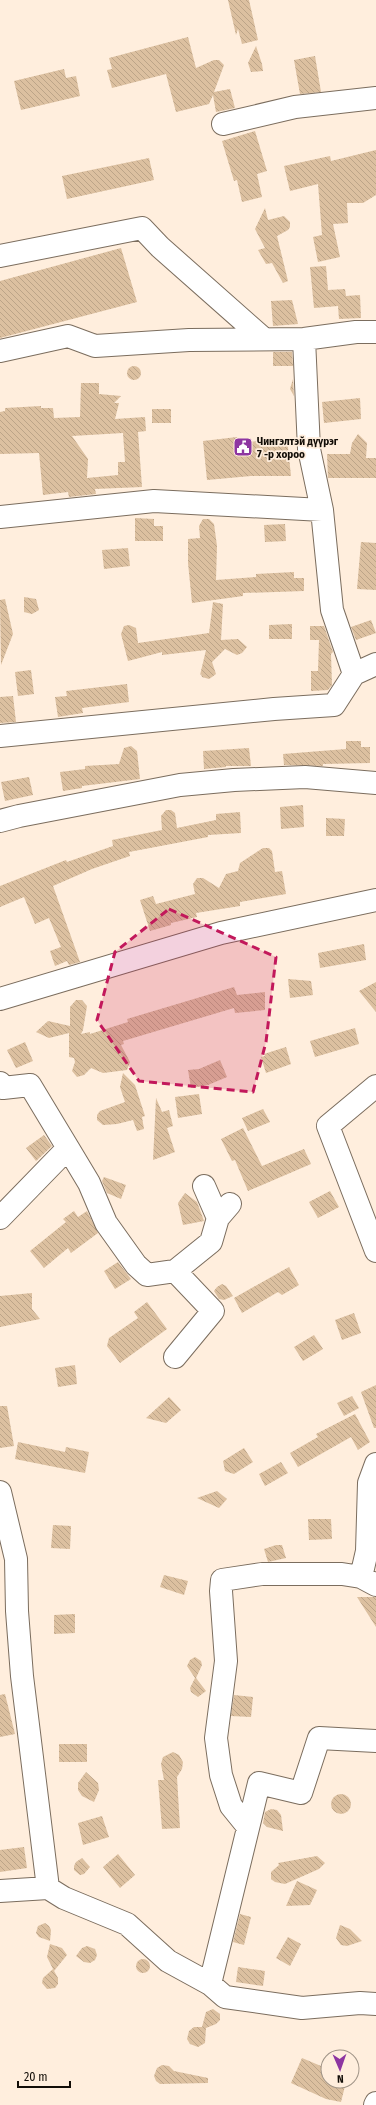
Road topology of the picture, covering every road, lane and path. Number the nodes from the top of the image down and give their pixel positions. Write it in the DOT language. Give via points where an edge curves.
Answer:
graph roads {
  1 [pos="376,98"];
  2 [pos="223,124"];
  3 [pos="0,256"];
  4 [pos="376,332"];
  5 [pos="264,339"];
  6 [pos="304,339"];
  7 [pos="0,351"];
  8 [pos="322,510"];
  9 [pos="0,518"];
  10 [pos="376,664"];
  11 [pos="354,674"];
  12 [pos="0,736"];
  13 [pos="376,783"];
  14 [pos="0,821"];
  15 [pos="376,900"];
  16 [pos="0,999"];
  17 [pos="0,1083"];
  18 [pos="376,1086"];
  19 [pos="68,1148"];
  20 [pos="204,1186"];
  21 [pos="0,1218"];
  22 [pos="376,1251"];
  23 [pos="175,1271"];
  24 [pos="175,1357"];
  25 [pos="376,1464"];
  26 [pos="0,1492"];
  27 [pos="368,1581"];
  28 [pos="376,1741"];
  29 [pos="248,1827"];
  30 [pos="48,1888"];
  31 [pos="0,1891"];
  32 [pos="210,1984"];
  33 [pos="376,2004"];
  1 -- 2 [label="street" via="295,107"];
  3 -- 5 [label="street" via="142,228"];
  4 -- 6 [label="street"];
  5 -- 6 [label="street"];
  5 -- 7 [label="street" via="189,340 95,346 68,336"];
  6 -- 8 [label="street" via="309,449"];
  8 -- 9 [label="street" via="154,501"];
  8 -- 11 [label="street" via="332,610"];
  10 -- 11 [label="street"];
  11 -- 12 [label="street" via="334,705"];
  13 -- 14 [label="street" via="305,777 180,785"];
  15 -- 16 [label="street" via="221,932"];
  17 -- 19 [label="street" via="3,1088 30,1085"];
  18 -- 22 [label="street" via="328,1126"];
  19 -- 21 [label="street"];
  19 -- 23 [label="street" via="89,1183 106,1223 136,1265 147,1275"];
  20 -- 23 [label="street" via="224,1211 211,1242"];
  23 -- 24 [label="street" via="213,1311"];
  25 -- 27 [label="street" via="369,1482"];
  26 -- 30 [label="street" via="16,1559 22,1676"];
  27 -- 29 [label="street" via="342,1574 262,1574 222,1580 226,1661 216,1738 221,1775 231,1806"];
  28 -- 29 [label="street" via="319,1738 301,1793 259,1783"];
  29 -- 32 [label="street"];
  30 -- 31 [label="street"];
  30 -- 32 [label="street" via="64,1898 127,1924 168,1961"];
  32 -- 33 [label="street" via="225,1997 302,2008"];
}
